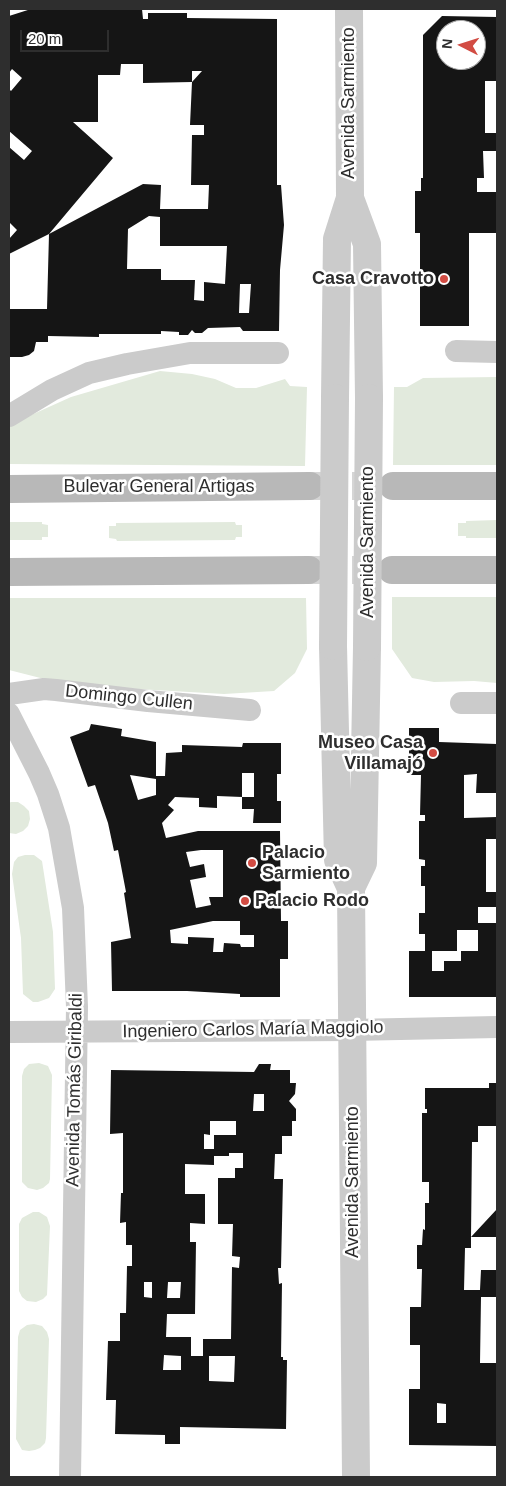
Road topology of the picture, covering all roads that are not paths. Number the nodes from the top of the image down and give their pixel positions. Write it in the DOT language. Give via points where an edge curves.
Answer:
graph roads {
  1 [pos="349,9"];
  2 [pos="350,198"];
  3 [pos="456,351"];
  4 [pos="497,352"];
  5 [pos="278,353"];
  6 [pos="9,416"];
  7 [pos="310,486"];
  8 [pos="393,486"];
  9 [pos="497,486"];
  10 [pos="9,489"];
  11 [pos="308,570"];
  12 [pos="392,570"];
  13 [pos="497,570"];
  14 [pos="9,572"];
  15 [pos="9,694"];
  16 [pos="461,703"];
  17 [pos="497,703"];
  18 [pos="250,710"];
  19 [pos="9,714"];
  20 [pos="351,888"];
  21 [pos="497,1027"];
  22 [pos="352,1030"];
  23 [pos="9,1032"];
  24 [pos="77,1032"];
  25 [pos="70,1477"];
  26 [pos="356,1477"];
  1 -- 2 [label="street, Avenida Sarmiento"];
  2 -- 20 [label="street, Avenida Sarmiento, bridge" via="337,239 333,646 338,860"];
  2 -- 20 [label="street, Avenida Sarmiento, bridge" via="367,244 369,398 363,863"];
  3 -- 4 [label="street"];
  5 -- 6 [label="street" via="190,353 127,364 89,373 52,390"];
  7 -- 10 [label="main road, Bulevar General Artigas"];
  8 -- 9 [label="main road"];
  11 -- 14 [label="main road"];
  12 -- 13 [label="main road"];
  15 -- 18 [label="street, Domingo Cullen" via="44,689"];
  16 -- 17 [label="street"];
  19 -- 24 [label="street, Avenida Tomás Giribaldi" via="39,773 59,828 73,908"];
  20 -- 22 [label="street, Avenida Sarmiento"];
  21 -- 22 [label="street, Ingeniero Carlos María Maggiolo"];
  22 -- 24 [label="street, Ingeniero Carlos María Maggiolo"];
  22 -- 26 [label="street, Avenida Sarmiento"];
  23 -- 24 [label="street, Ingeniero Carlos María Maggiolo"];
  24 -- 25 [label="street, Avenida Tomás Giribaldi"];
}
